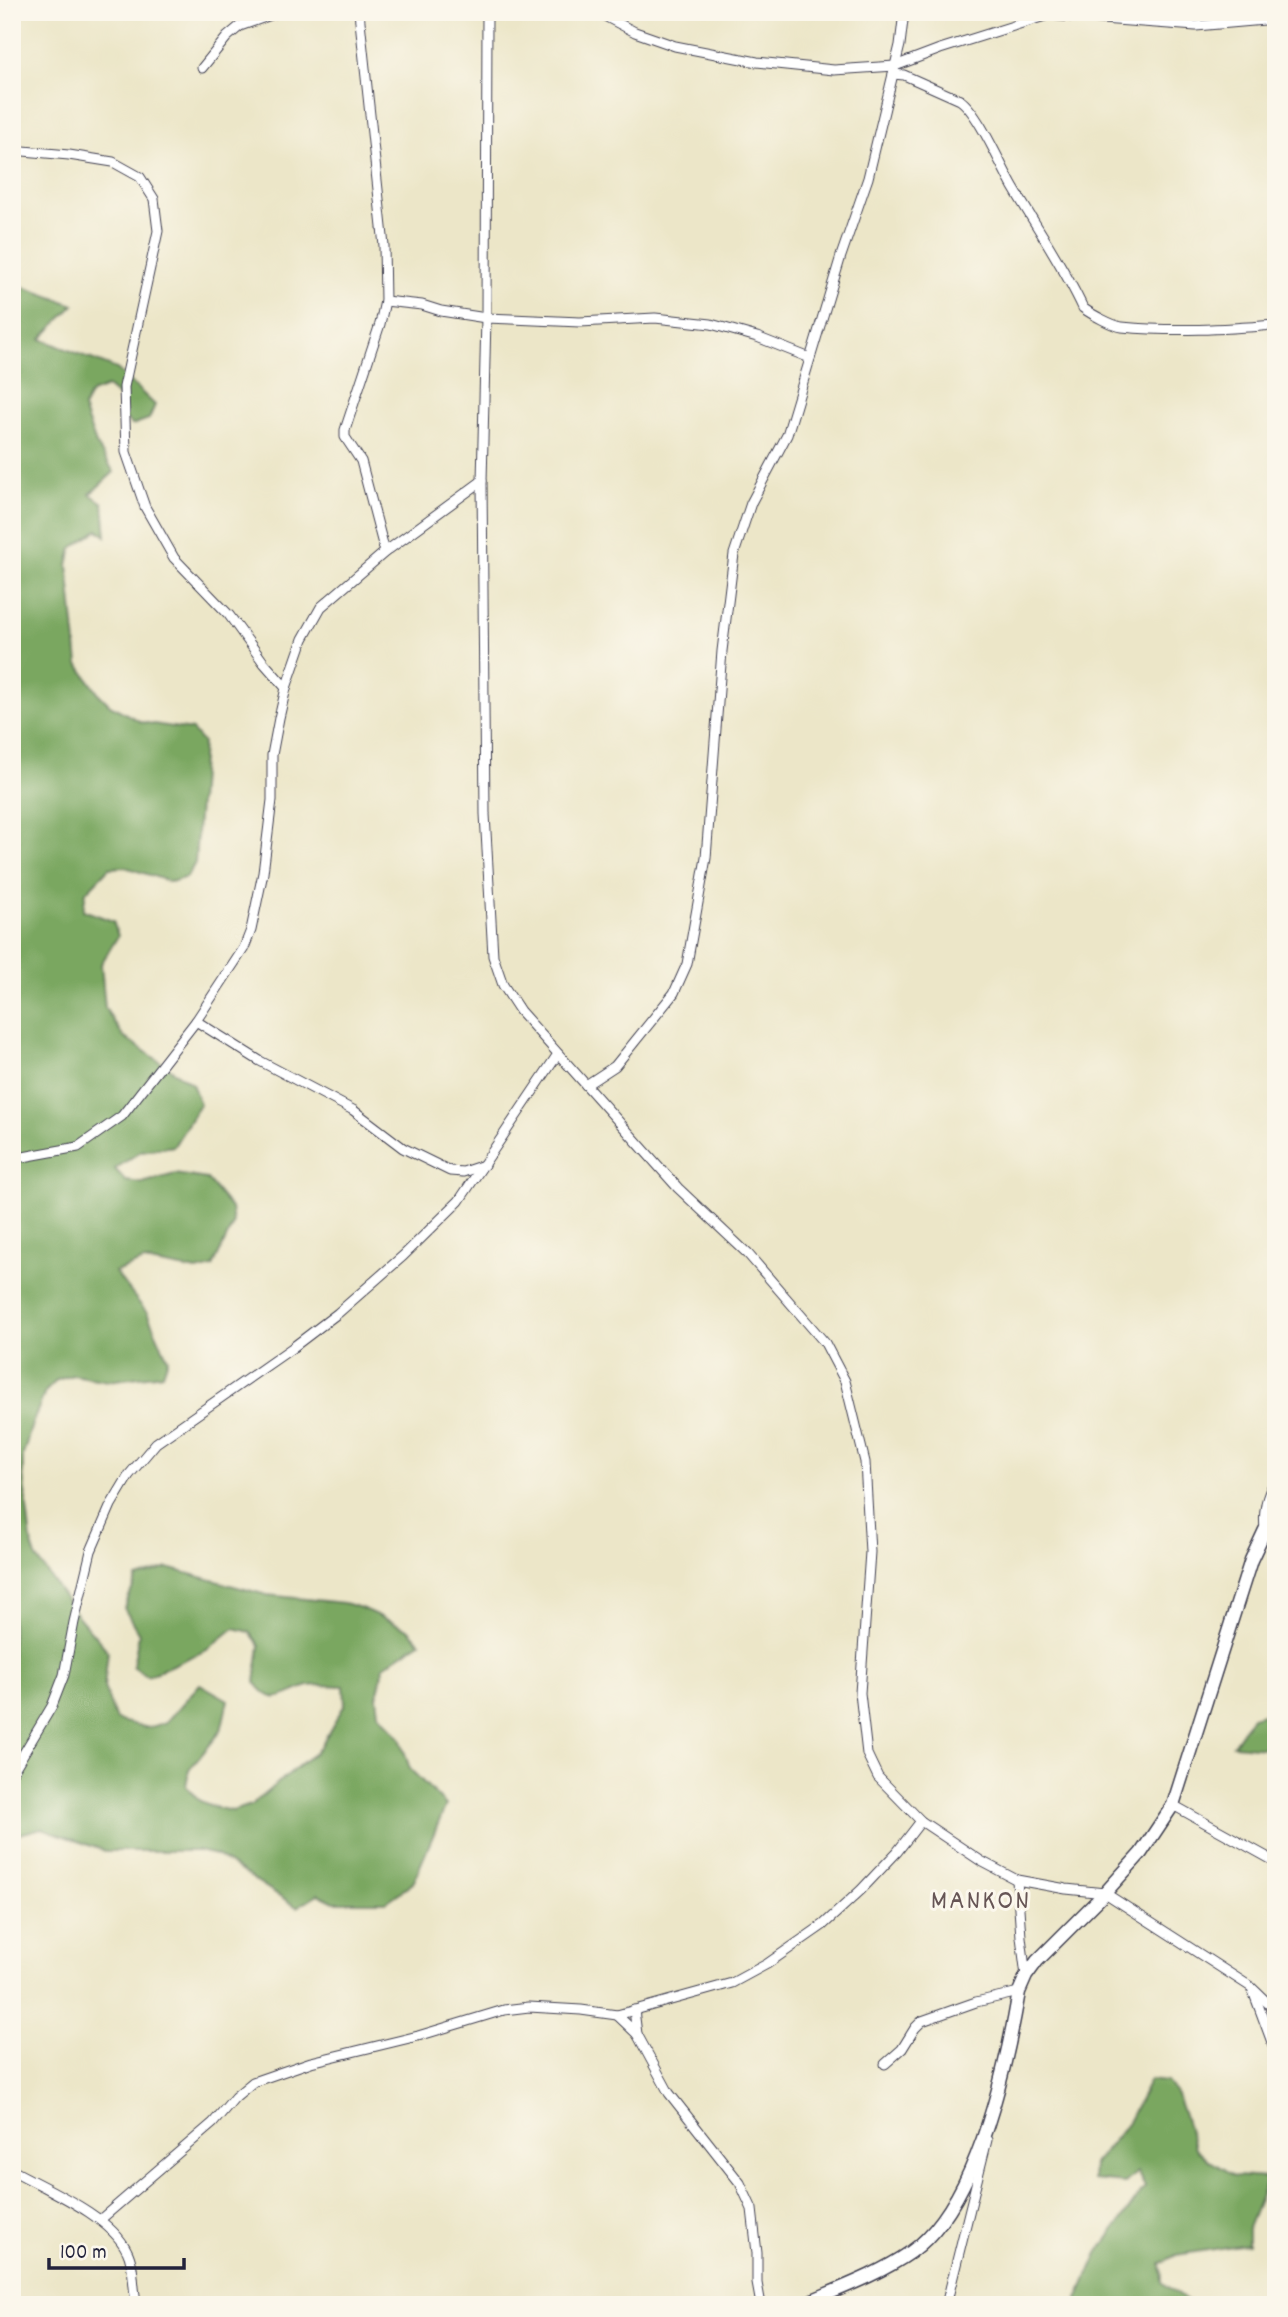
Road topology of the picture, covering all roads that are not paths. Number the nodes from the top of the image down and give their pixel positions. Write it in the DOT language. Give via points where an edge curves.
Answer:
graph roads {
  1 [pos="279,12"];
  2 [pos="359,12"];
  3 [pos="487,12"];
  4 [pos="597,12"];
  5 [pos="904,12"];
  6 [pos="1276,19"];
  7 [pos="202,68"];
  8 [pos="894,70"];
  9 [pos="12,150"];
  10 [pos="385,301"];
  11 [pos="486,318"];
  12 [pos="1276,325"];
  13 [pos="810,358"];
  14 [pos="482,481"];
  15 [pos="385,552"];
  16 [pos="286,688"];
  17 [pos="196,1021"];
  18 [pos="558,1054"];
  19 [pos="586,1086"];
  20 [pos="12,1159"];
  21 [pos="484,1165"];
  22 [pos="1276,1479"];
  23 [pos="1276,1518"];
  24 [pos="1265,1530"];
  25 [pos="12,1773"];
  26 [pos="1173,1805"];
  27 [pos="921,1821"];
  28 [pos="1276,1862"];
  29 [pos="1017,1880"];
  30 [pos="1105,1893"];
  31 [pos="1026,1976"];
  32 [pos="1251,1987"];
  33 [pos="1019,1992"];
  34 [pos="634,2010"];
  35 [pos="1276,2011"];
  36 [pos="617,2015"];
  37 [pos="637,2034"];
  38 [pos="1276,2053"];
  39 [pos="886,2064"];
  40 [pos="993,2107"];
  41 [pos="12,2170"];
  42 [pos="101,2219"];
  43 [pos="137,2305"];
  44 [pos="761,2305"];
  45 [pos="801,2305"];
  46 [pos="946,2305"];
  1 -- 7 [label="street" via="240,26"];
  2 -- 10 [label="street" via="383,234"];
  3 -- 11 [label="street"];
  4 -- 8 [label="street" via="635,32 699,52 834,70"];
  5 -- 8 [label="street"];
  6 -- 8 [label="street" via="1185,26 1048,15 940,49"];
  8 -- 12 [label="street" via="967,106 1083,308 1117,325 1151,330"];
  8 -- 13 [label="street" via="868,178"];
  9 -- 16 [label="street" via="113,162 139,177 154,199 158,231 124,387 126,452 145,507 174,558 229,615"];
  10 -- 11 [label="street"];
  10 -- 15 [label="street" via="345,437 361,461"];
  11 -- 13 [label="street" via="701,322 732,328"];
  11 -- 14 [label="street"];
  13 -- 19 [label="street" via="788,435 751,503 734,554 706,858 687,964 674,993 615,1066"];
  14 -- 15 [label="street"];
  14 -- 18 [label="street" via="485,814 493,956 514,1002"];
  15 -- 16 [label="street" via="321,607 303,639"];
  16 -- 17 [label="street" via="272,755 272,800 251,930"];
  17 -- 20 [label="street" via="122,1116 78,1147"];
  17 -- 21 [label="street" via="353,1110 403,1148 450,1171"];
  18 -- 19 [label="street"];
  18 -- 21 [label="street"];
  19 -- 27 [label="street" via="678,1188 748,1254 825,1343 845,1381 865,1462 870,1552 860,1693 867,1754 878,1777"];
  21 -- 25 [label="street" via="458,1201 347,1305 156,1443 129,1475 91,1551 64,1675 52,1706"];
  22 -- 24 [label="street" via="1263,1513"];
  23 -- 24 [label="street"];
  24 -- 26 [label="street" via="1251,1560"];
  26 -- 28 [label="street"];
  26 -- 30 [label="street" via="1141,1853"];
  27 -- 29 [label="street"];
  27 -- 34 [label="street" via="861,1890 823,1925 767,1964 732,1983"];
  29 -- 30 [label="street"];
  29 -- 31 [label="street"];
  30 -- 31 [label="street"];
  30 -- 32 [label="street"];
  31 -- 33 [label="street"];
  32 -- 35 [label="street"];
  32 -- 38 [label="street"];
  33 -- 39 [label="street" via="976,2001 922,2021"];
  33 -- 40 [label="street"];
  34 -- 36 [label="street"];
  34 -- 37 [label="street"];
  36 -- 37 [label="street"];
  36 -- 42 [label="street" via="529,2007 504,2010 253,2082 213,2123"];
  37 -- 44 [label="street" via="670,2093 740,2183 752,2209"];
  40 -- 45 [label="street" via="960,2191 930,2236 861,2280"];
  40 -- 46 [label="street"];
  41 -- 42 [label="street"];
  42 -- 43 [label="street" via="128,2252"];
}
